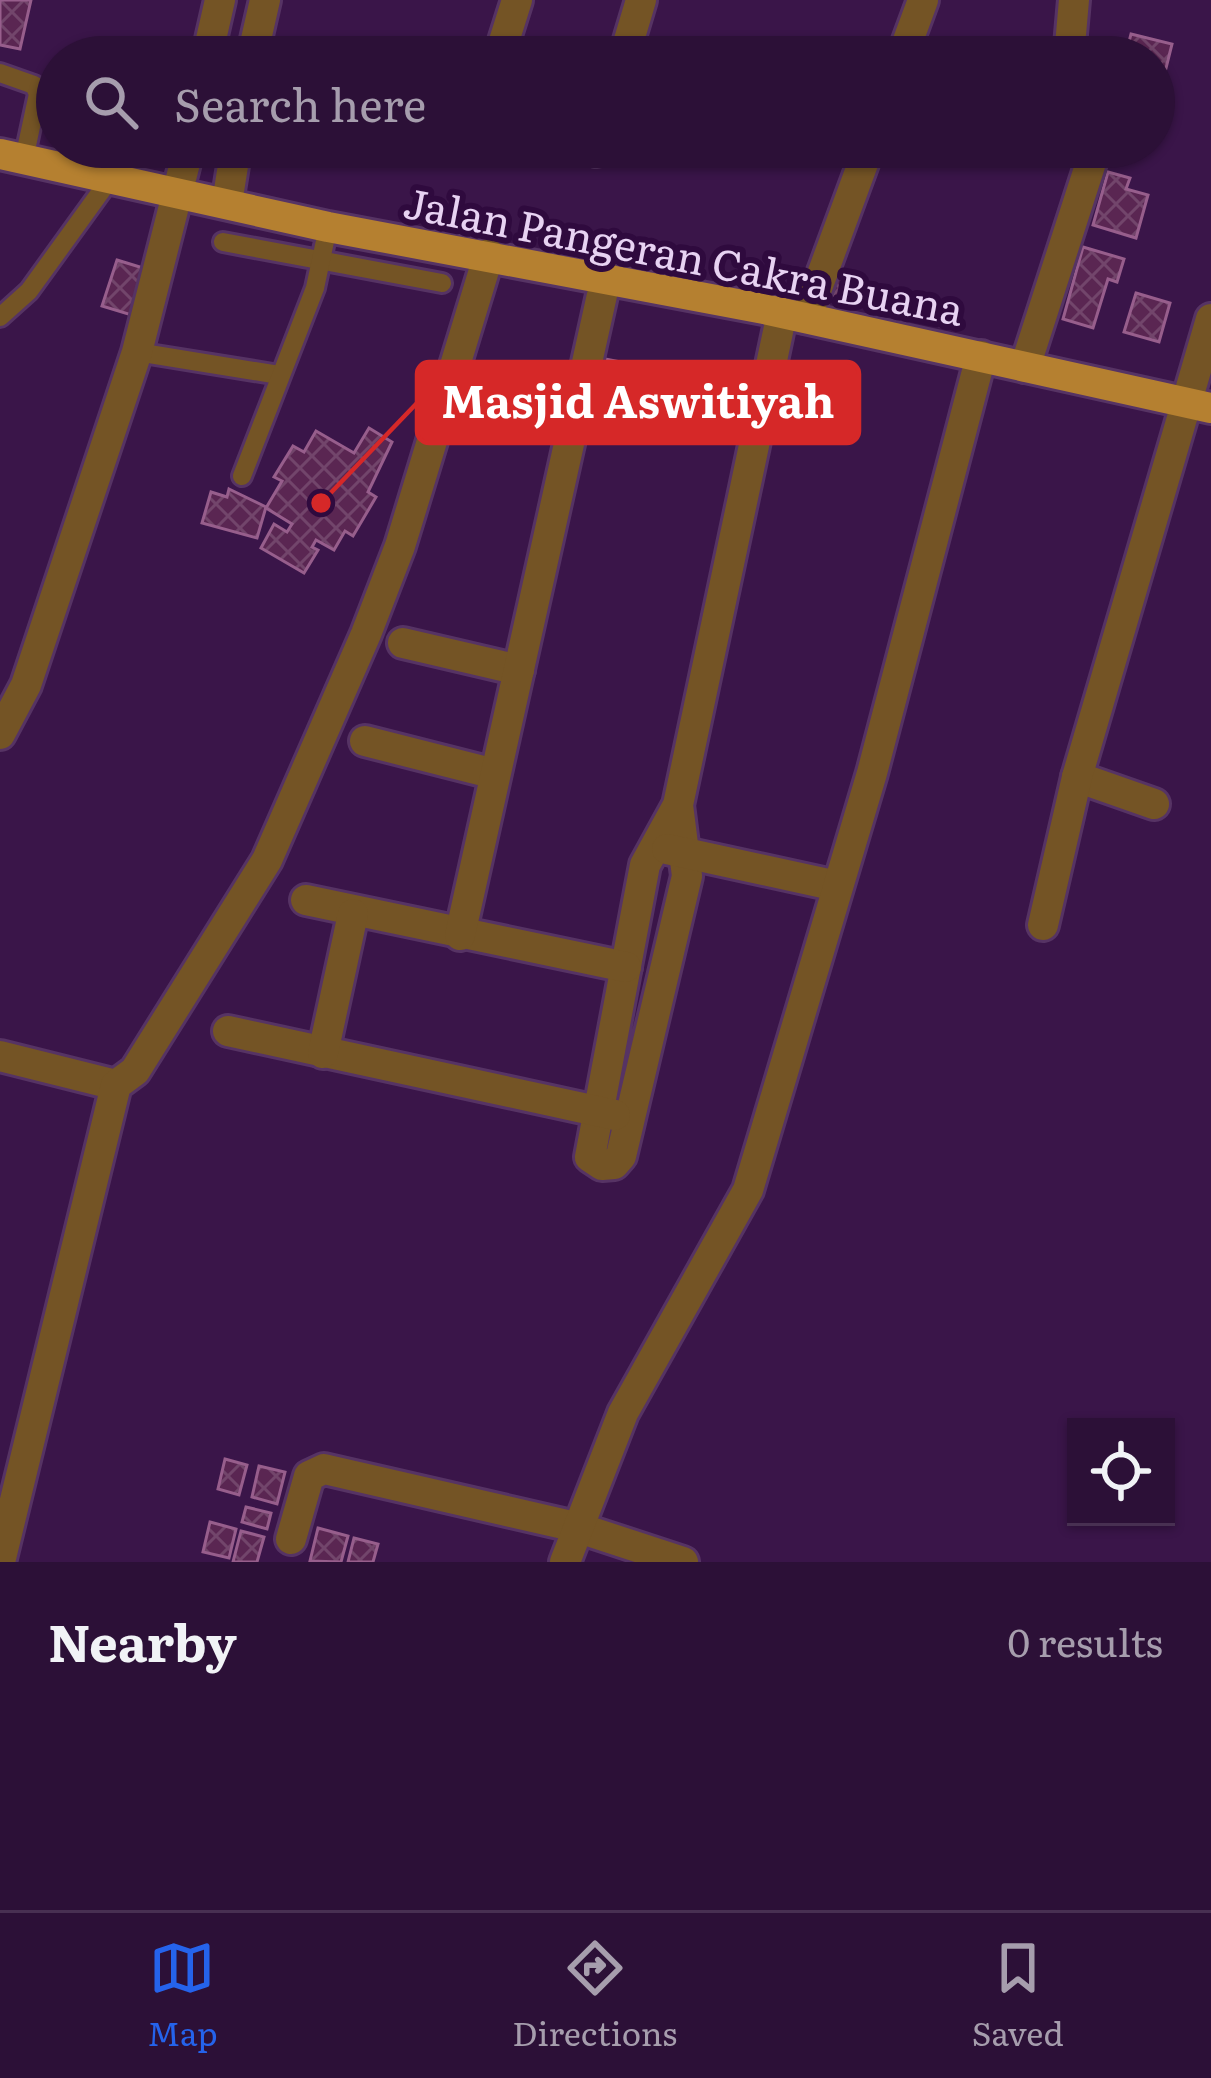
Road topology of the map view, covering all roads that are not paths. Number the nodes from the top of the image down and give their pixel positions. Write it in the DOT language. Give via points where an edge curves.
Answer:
graph roads {
  1 [pos="220,0"];
  2 [pos="265,0"];
  3 [pos="517,0"];
  4 [pos="641,0"];
  5 [pos="923,0"];
  6 [pos="1074,0"];
  7 [pos="212,36"];
  8 [pos="257,36"];
  9 [pos="506,36"];
  10 [pos="630,36"];
  11 [pos="910,36"];
  12 [pos="1071,36"];
  13 [pos="0,73"];
  14 [pos="36,90"];
  15 [pos="36,99"];
  16 [pos="12,156"];
  17 [pos="63,168"];
  18 [pos="185,168"];
  19 [pos="233,168"];
  20 [pos="860,168"];
  21 [pos="1089,168"];
  22 [pos="110,179"];
  23 [pos="181,194"];
  24 [pos="227,202"];
  25 [pos="328,227"];
  26 [pos="223,242"];
  27 [pos="489,254"];
  28 [pos="321,258"];
  29 [pos="606,277"];
  30 [pos="442,283"];
  31 [pos="794,315"];
  32 [pos="0,316"];
  33 [pos="1211,319"];
  34 [pos="136,352"];
  35 [pos="981,356"];
  36 [pos="1025,367"];
  37 [pos="279,375"];
  38 [pos="1198,405"];
  39 [pos="242,476"];
  40 [pos="403,643"];
  41 [pos="519,670"];
  42 [pos="0,734"];
  43 [pos="365,741"];
  44 [pos="496,774"];
  45 [pos="1077,777"];
  46 [pos="1154,804"];
  47 [pos="678,805"];
  48 [pos="653,845"];
  49 [pos="687,854"];
  50 [pos="837,886"];
  51 [pos="306,899"];
  52 [pos="353,914"];
  53 [pos="1043,925"];
  54 [pos="460,935"];
  55 [pos="626,967"];
  56 [pos="228,1031"];
  57 [pos="323,1054"];
  58 [pos="0,1056"];
  59 [pos="116,1085"];
  60 [pos="614,1114"];
  61 [pos="576,1527"];
  62 [pos="291,1538"];
  63 [pos="0,1562"];
  64 [pos="565,1562"];
  65 [pos="683,1562"];
  1 -- 7 [label="street"];
  2 -- 8 [label="street"];
  3 -- 9 [label="street"];
  4 -- 10 [label="street"];
  5 -- 11 [label="street"];
  6 -- 12 [label="street"];
  13 -- 14 [label="lane"];
  15 -- 16 [label="lane"];
  17 -- 22 [label="main road, Jalan Pangeran Cakra Buana"];
  18 -- 23 [label="street"];
  19 -- 24 [label="street"];
  20 -- 31 [label="street"];
  21 -- 36 [label="street"];
  22 -- 23 [label="main road, Jalan Pangeran Cakra Buana"];
  22 -- 32 [label="lane" via="28,291"];
  23 -- 24 [label="main road, Jalan Pangeran Cakra Buana"];
  23 -- 34 [label="street"];
  24 -- 25 [label="main road, Jalan Pangeran Cakra Buana"];
  25 -- 27 [label="main road, Jalan Pangeran Cakra Buana"];
  25 -- 28 [label="lane"];
  26 -- 28 [label="lane"];
  27 -- 29 [label="main road, Jalan Pangeran Cakra Buana"];
  27 -- 59 [label="street" via="400,547 267,860 135,1071"];
  28 -- 30 [label="lane"];
  28 -- 37 [label="lane"];
  29 -- 31 [label="main road, Jalan Pangeran Cakra Buana"];
  29 -- 41 [label="street"];
  31 -- 35 [label="main road, Jalan Pangeran Cakra Buana"];
  31 -- 47 [label="street"];
  33 -- 38 [label="street"];
  34 -- 37 [label="lane"];
  34 -- 42 [label="street" via="26,685"];
  35 -- 36 [label="main road, Jalan Pangeran Cakra Buana"];
  35 -- 50 [label="street"];
  36 -- 38 [label="main road, Jalan Pangeran Cakra Buana"];
  37 -- 39 [label="lane"];
  38 -- 45 [label="street"];
  40 -- 41 [label="street"];
  41 -- 44 [label="street"];
  43 -- 44 [label="street"];
  44 -- 54 [label="street"];
  45 -- 46 [label="street"];
  45 -- 53 [label="street"];
  47 -- 48 [label="street"];
  47 -- 49 [label="street"];
  48 -- 49 [label="street"];
  48 -- 55 [label="street"];
  49 -- 50 [label="street"];
  49 -- 60 [label="street"];
  50 -- 61 [label="street" via="748,1190 623,1413"];
  51 -- 52 [label="street"];
  52 -- 54 [label="street"];
  52 -- 57 [label="street"];
  54 -- 55 [label="street"];
  55 -- 60 [label="street"];
  56 -- 57 [label="street"];
  57 -- 60 [label="street"];
  58 -- 59 [label="street"];
  59 -- 63 [label="street"];
  61 -- 62 [label="street" via="324,1468 309,1475"];
  61 -- 64 [label="street"];
  61 -- 65 [label="street"];
}
